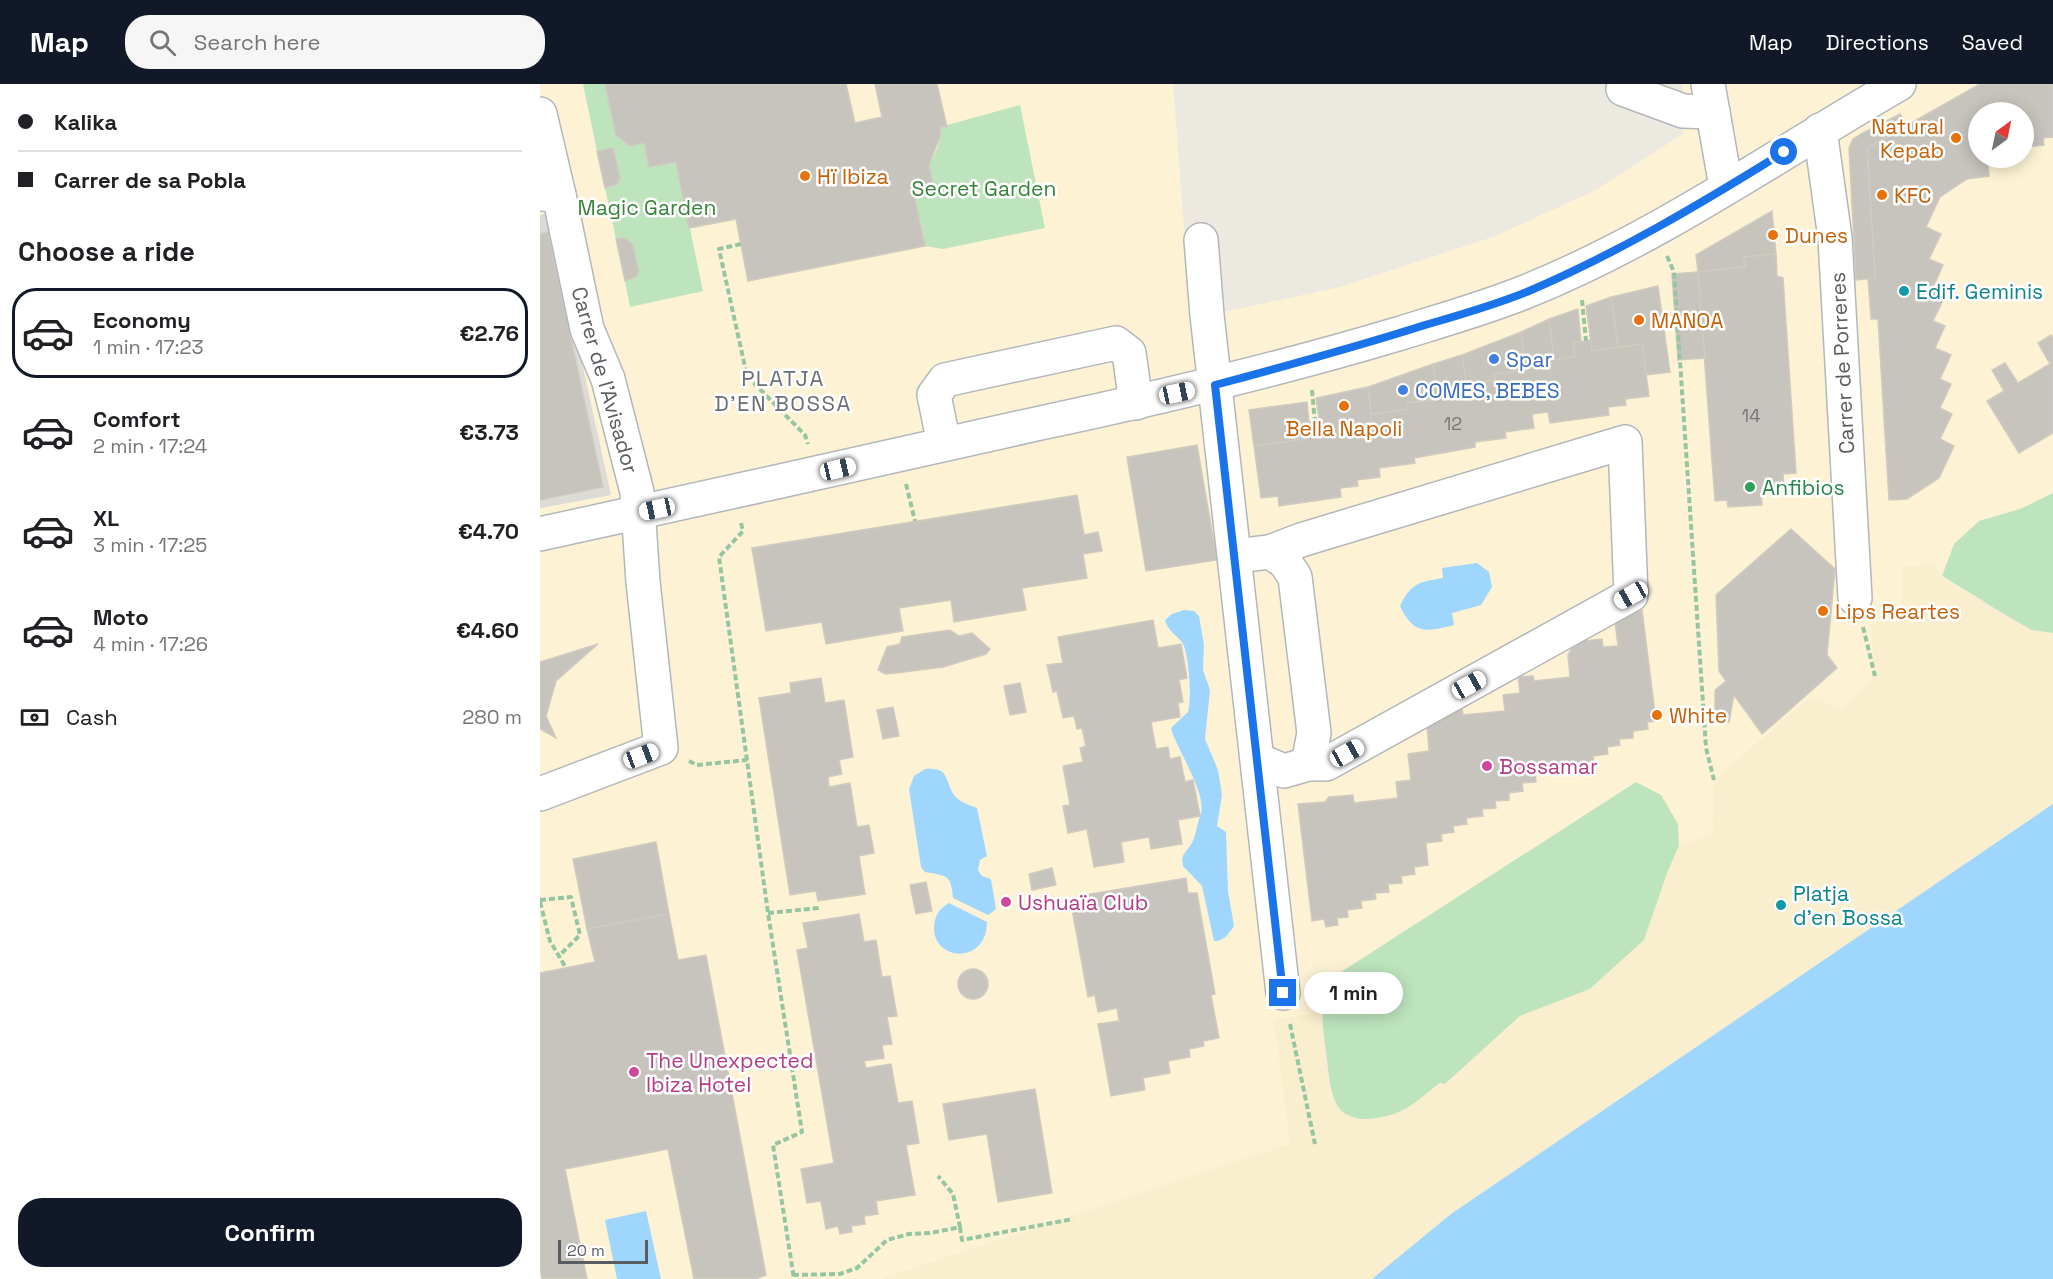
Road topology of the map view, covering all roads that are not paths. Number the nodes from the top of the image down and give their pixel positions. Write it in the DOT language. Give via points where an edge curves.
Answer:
graph roads {
  1 [pos="1899,84"];
  2 [pos="1623,89"];
  3 [pos="1711,98"];
  4 [pos="540,114"];
  5 [pos="1820,130"];
  6 [pos="1726,187"];
  7 [pos="550,195"];
  8 [pos="1201,240"];
  9 [pos="1215,385"];
  10 [pos="1136,403"];
  11 [pos="944,444"];
  12 [pos="638,513"];
  13 [pos="540,534"];
  14 [pos="1270,552"];
  15 [pos="1235,557"];
  16 [pos="1855,598"];
  17 [pos="1258,760"];
  18 [pos="1308,764"];
  19 [pos="540,794"];
  20 [pos="1283,993"];
  1 -- 5 [label="street"];
  2 -- 3 [label="street" via="1683,111"];
  3 -- 6 [label="street"];
  4 -- 7 [label="street, Carrer de l'Avisador"];
  5 -- 6 [label="street"];
  5 -- 16 [label="street, Carrer de Porreres" via="1835,238"];
  6 -- 9 [label="street" via="1556,278 1491,305"];
  7 -- 12 [label="street, Carrer de l'Avisador" via="587,329 608,379 637,492"];
  8 -- 9 [label="street"];
  9 -- 10 [label="street"];
  9 -- 15 [label="street"];
  10 -- 11 [label="street"];
  10 -- 11 [label="street" via="1129,353 1116,343 945,380 934,395"];
  11 -- 12 [label="street"];
  12 -- 13 [label="street"];
  12 -- 19 [label="street, Carrer de l'Avisador" via="661,748"];
  14 -- 15 [label="street"];
  14 -- 18 [label="street" via="1285,562 1295,577 1314,733"];
  14 -- 18 [label="street" via="1624,442 1631,595 1326,764"];
  15 -- 17 [label="street"];
  17 -- 18 [label="street" via="1284,771"];
  17 -- 20 [label="street"];
}
